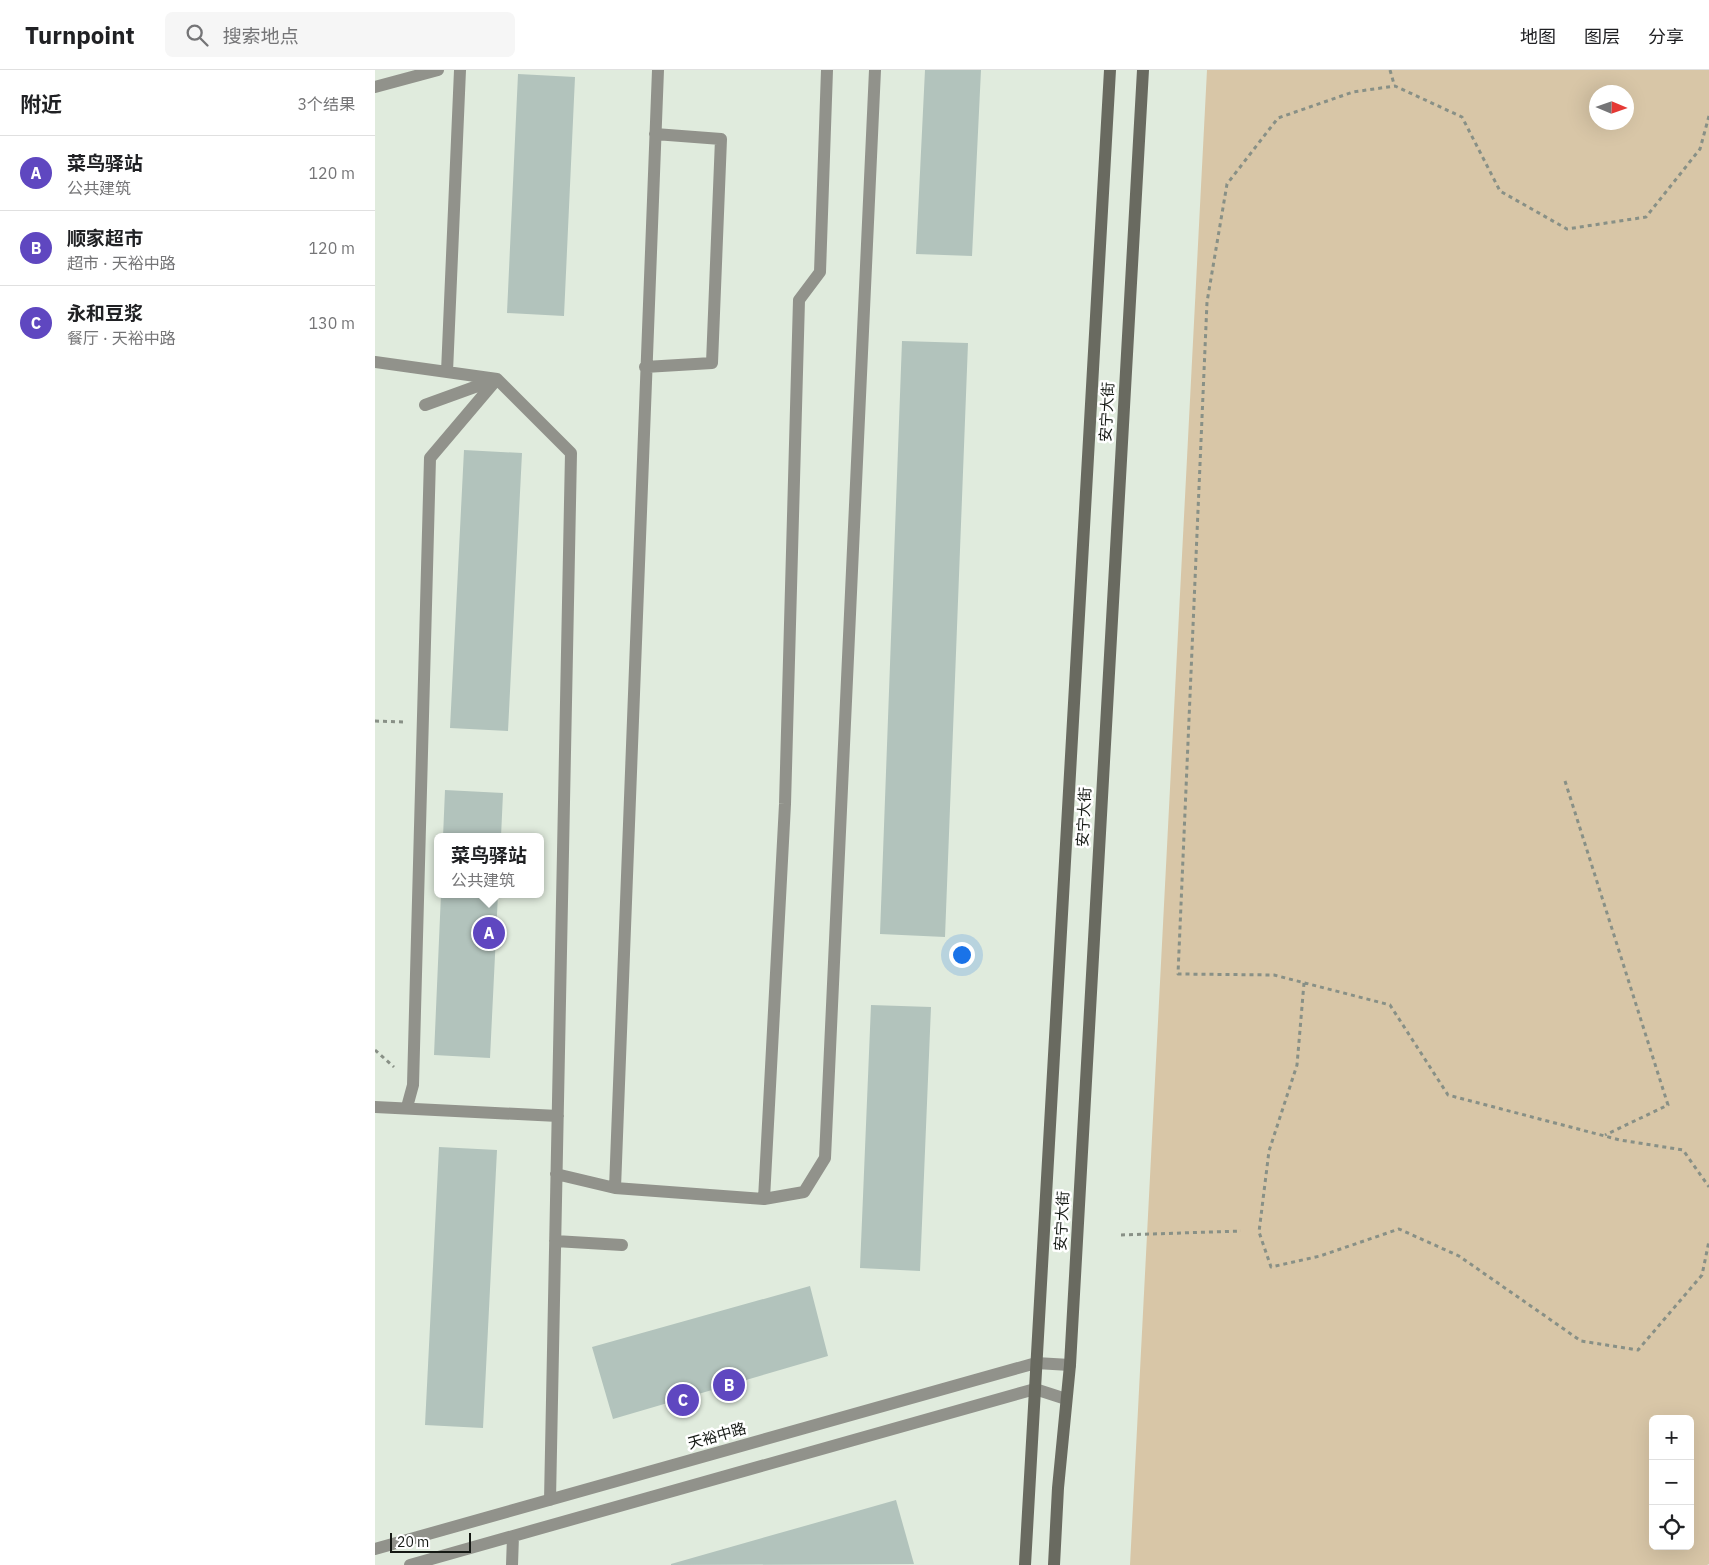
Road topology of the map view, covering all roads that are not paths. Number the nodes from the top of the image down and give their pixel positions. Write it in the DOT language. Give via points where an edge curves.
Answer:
graph roads {
  1 [pos="438,70"];
  2 [pos="460,70"];
  3 [pos="658,70"];
  4 [pos="827,70"];
  5 [pos="875,70"];
  6 [pos="1110,70"];
  7 [pos="1143,70"];
  8 [pos="375,88"];
  9 [pos="655,134"];
  10 [pos="375,362"];
  11 [pos="645,366"];
  12 [pos="447,372"];
  13 [pos="497,379"];
  14 [pos="425,405"];
  15 [pos="375,1107"];
  16 [pos="407,1107"];
  17 [pos="557,1116"];
  18 [pos="555,1174"];
  19 [pos="615,1188"];
  20 [pos="764,1199"];
  21 [pos="555,1241"];
  22 [pos="622,1245"];
  23 [pos="1036,1363"];
  24 [pos="1070,1365"];
  25 [pos="1035,1389"];
  26 [pos="1067,1399"];
  27 [pos="550,1500"];
  28 [pos="513,1536"];
  29 [pos="375,1549"];
  30 [pos="410,1565"];
  31 [pos="513,1565"];
  32 [pos="1025,1565"];
  33 [pos="1054,1565"];
  1 -- 8 [label="street"];
  2 -- 12 [label="street"];
  3 -- 9 [label="street"];
  4 -- 20 [label="street" via="820,272 799,300 785,804"];
  5 -- 20 [label="street" via="825,1158 804,1192"];
  6 -- 23 [label="main road, 安宁大街"];
  7 -- 24 [label="main road, 安宁大街"];
  9 -- 11 [label="street"];
  9 -- 11 [label="street" via="721,139 715,295 711,363"];
  10 -- 12 [label="street"];
  11 -- 19 [label="street"];
  12 -- 13 [label="street"];
  13 -- 14 [label="street"];
  13 -- 16 [label="street" via="430,458 413,1075"];
  13 -- 17 [label="street" via="571,453"];
  15 -- 16 [label="street"];
  16 -- 17 [label="street"];
  17 -- 18 [label="street"];
  18 -- 19 [label="street"];
  18 -- 21 [label="street"];
  19 -- 20 [label="street"];
  21 -- 22 [label="street"];
  21 -- 27 [label="street"];
  23 -- 24 [label="street, 天裕中路"];
  23 -- 25 [label="main road, 安宁大街"];
  23 -- 27 [label="street, 天裕中路"];
  24 -- 26 [label="main road, 安宁大街"];
  25 -- 26 [label="street"];
  25 -- 28 [label="street"];
  25 -- 32 [label="main road, 安宁大街"];
  26 -- 33 [label="main road, 安宁大街"];
  27 -- 29 [label="street, 天裕中路"];
  28 -- 30 [label="street"];
  28 -- 31 [label="street"];
}
